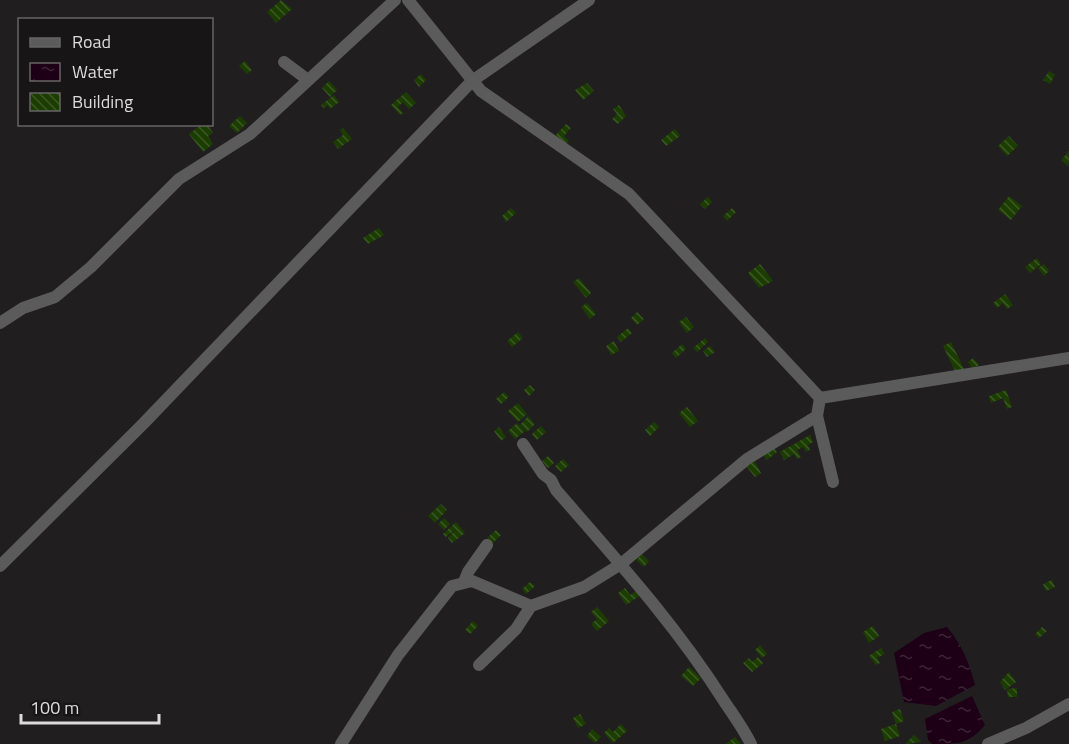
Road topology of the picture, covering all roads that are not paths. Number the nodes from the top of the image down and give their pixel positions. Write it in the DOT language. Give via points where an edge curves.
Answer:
graph roads {
  1 [pos="395,0"];
  2 [pos="408,0"];
  3 [pos="589,0"];
  4 [pos="284,62"];
  5 [pos="308,80"];
  6 [pos="472,81"];
  7 [pos="0,323"];
  8 [pos="1069,358"];
  9 [pos="820,398"];
  10 [pos="817,416"];
  11 [pos="523,444"];
  12 [pos="833,482"];
  13 [pos="487,545"];
  14 [pos="621,564"];
  15 [pos="0,566"];
  16 [pos="464,582"];
  17 [pos="531,606"];
  18 [pos="479,665"];
  19 [pos="1069,704"];
  20 [pos="341,744"];
  21 [pos="751,744"];
  22 [pos="988,744"];
  1 -- 5 [label="street"];
  2 -- 6 [label="street"];
  3 -- 6 [label="street"];
  4 -- 5 [label="street"];
  5 -- 7 [label="street" via="250,134 179,179 91,267 55,297 23,308"];
  6 -- 9 [label="street" via="629,194"];
  6 -- 15 [label="street" via="143,424"];
  8 -- 9 [label="street"];
  9 -- 10 [label="street"];
  10 -- 12 [label="street"];
  10 -- 14 [label="street" via="747,459"];
  11 -- 14 [label="street" via="556,490"];
  13 -- 16 [label="street"];
  14 -- 17 [label="street" via="584,587"];
  14 -- 21 [label="street" via="716,686"];
  16 -- 17 [label="street" via="472,581"];
  16 -- 20 [label="street" via="452,586 404,648"];
  17 -- 18 [label="street" via="516,629"];
  19 -- 22 [label="street"];
}
